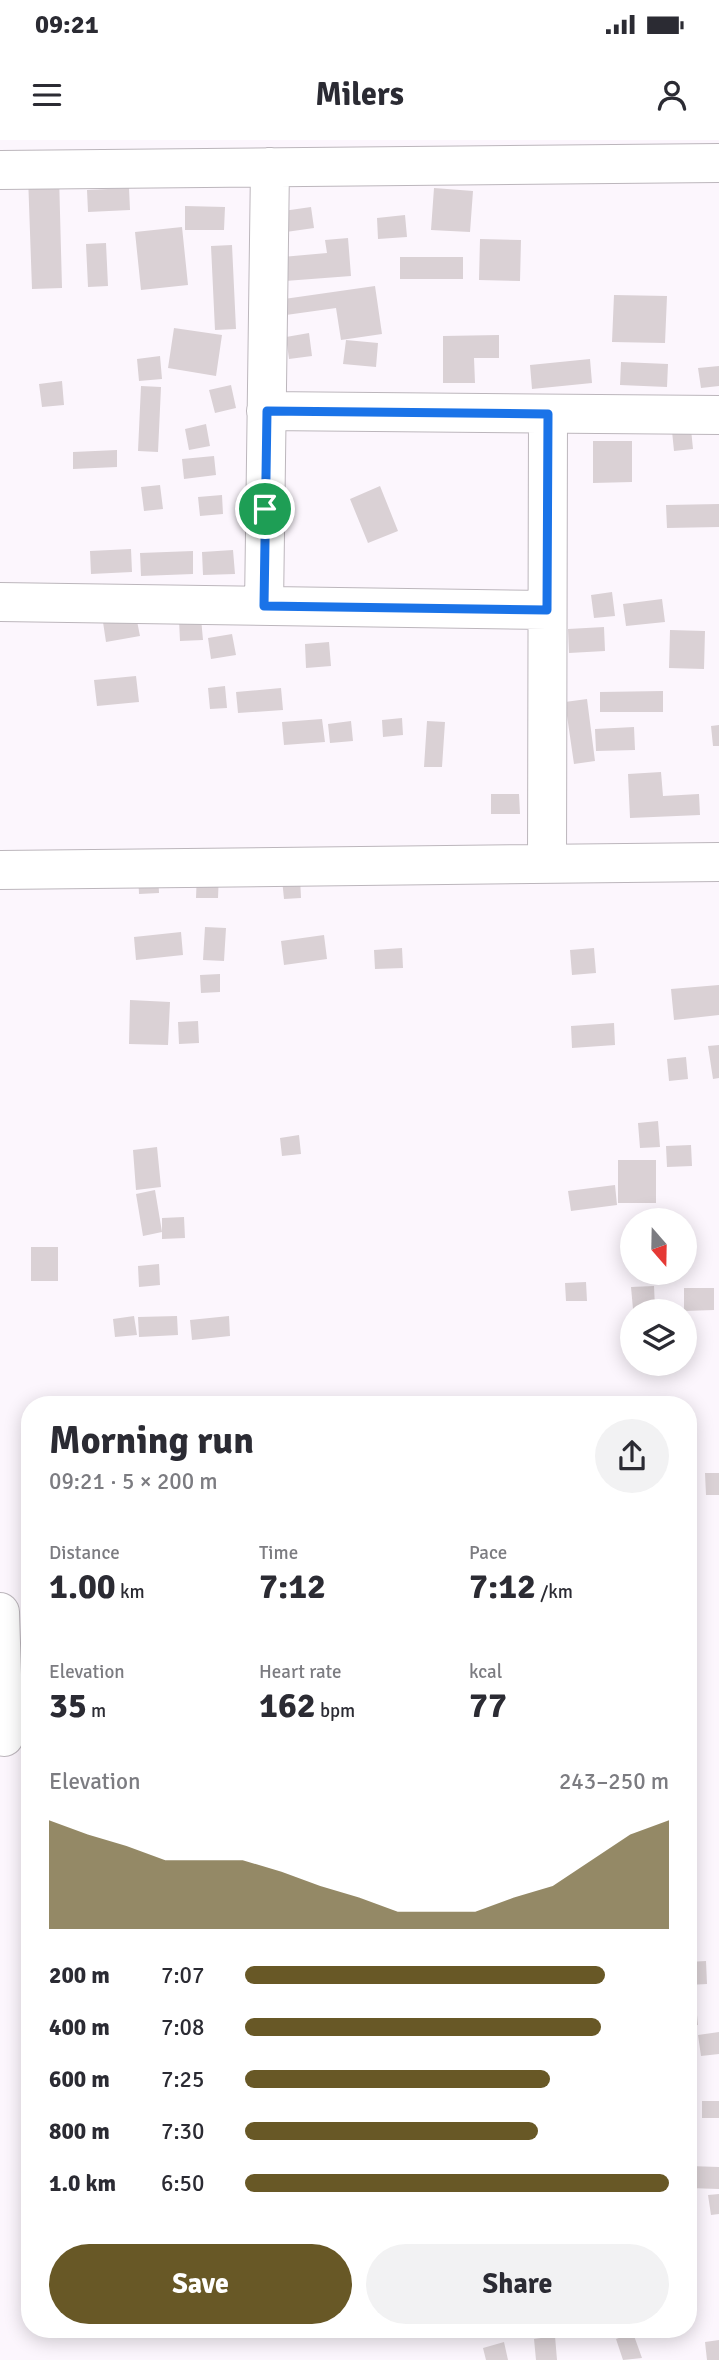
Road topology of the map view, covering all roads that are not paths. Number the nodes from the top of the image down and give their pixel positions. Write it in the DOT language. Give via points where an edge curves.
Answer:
graph roads {
  1 [pos="719,163"];
  2 [pos="270,167"];
  3 [pos="0,170"];
  4 [pos="267,411"];
  5 [pos="548,414"];
  6 [pos="719,415"];
  7 [pos="0,602"];
  8 [pos="264,606"];
  9 [pos="547,610"];
  10 [pos="719,862"];
  11 [pos="547,864"];
  12 [pos="0,870"];
  13 [pos="0,1612"];
  14 [pos="4,1738"];
  1 -- 2 [label="street"];
  2 -- 3 [label="street"];
  2 -- 4 [label="street"];
  4 -- 5 [label="street"];
  4 -- 8 [label="street"];
  5 -- 6 [label="street"];
  5 -- 9 [label="street"];
  7 -- 8 [label="street"];
  8 -- 9 [label="street"];
  9 -- 11 [label="street"];
  10 -- 11 [label="street"];
  11 -- 12 [label="street"];
  13 -- 14 [label="street"];
}
